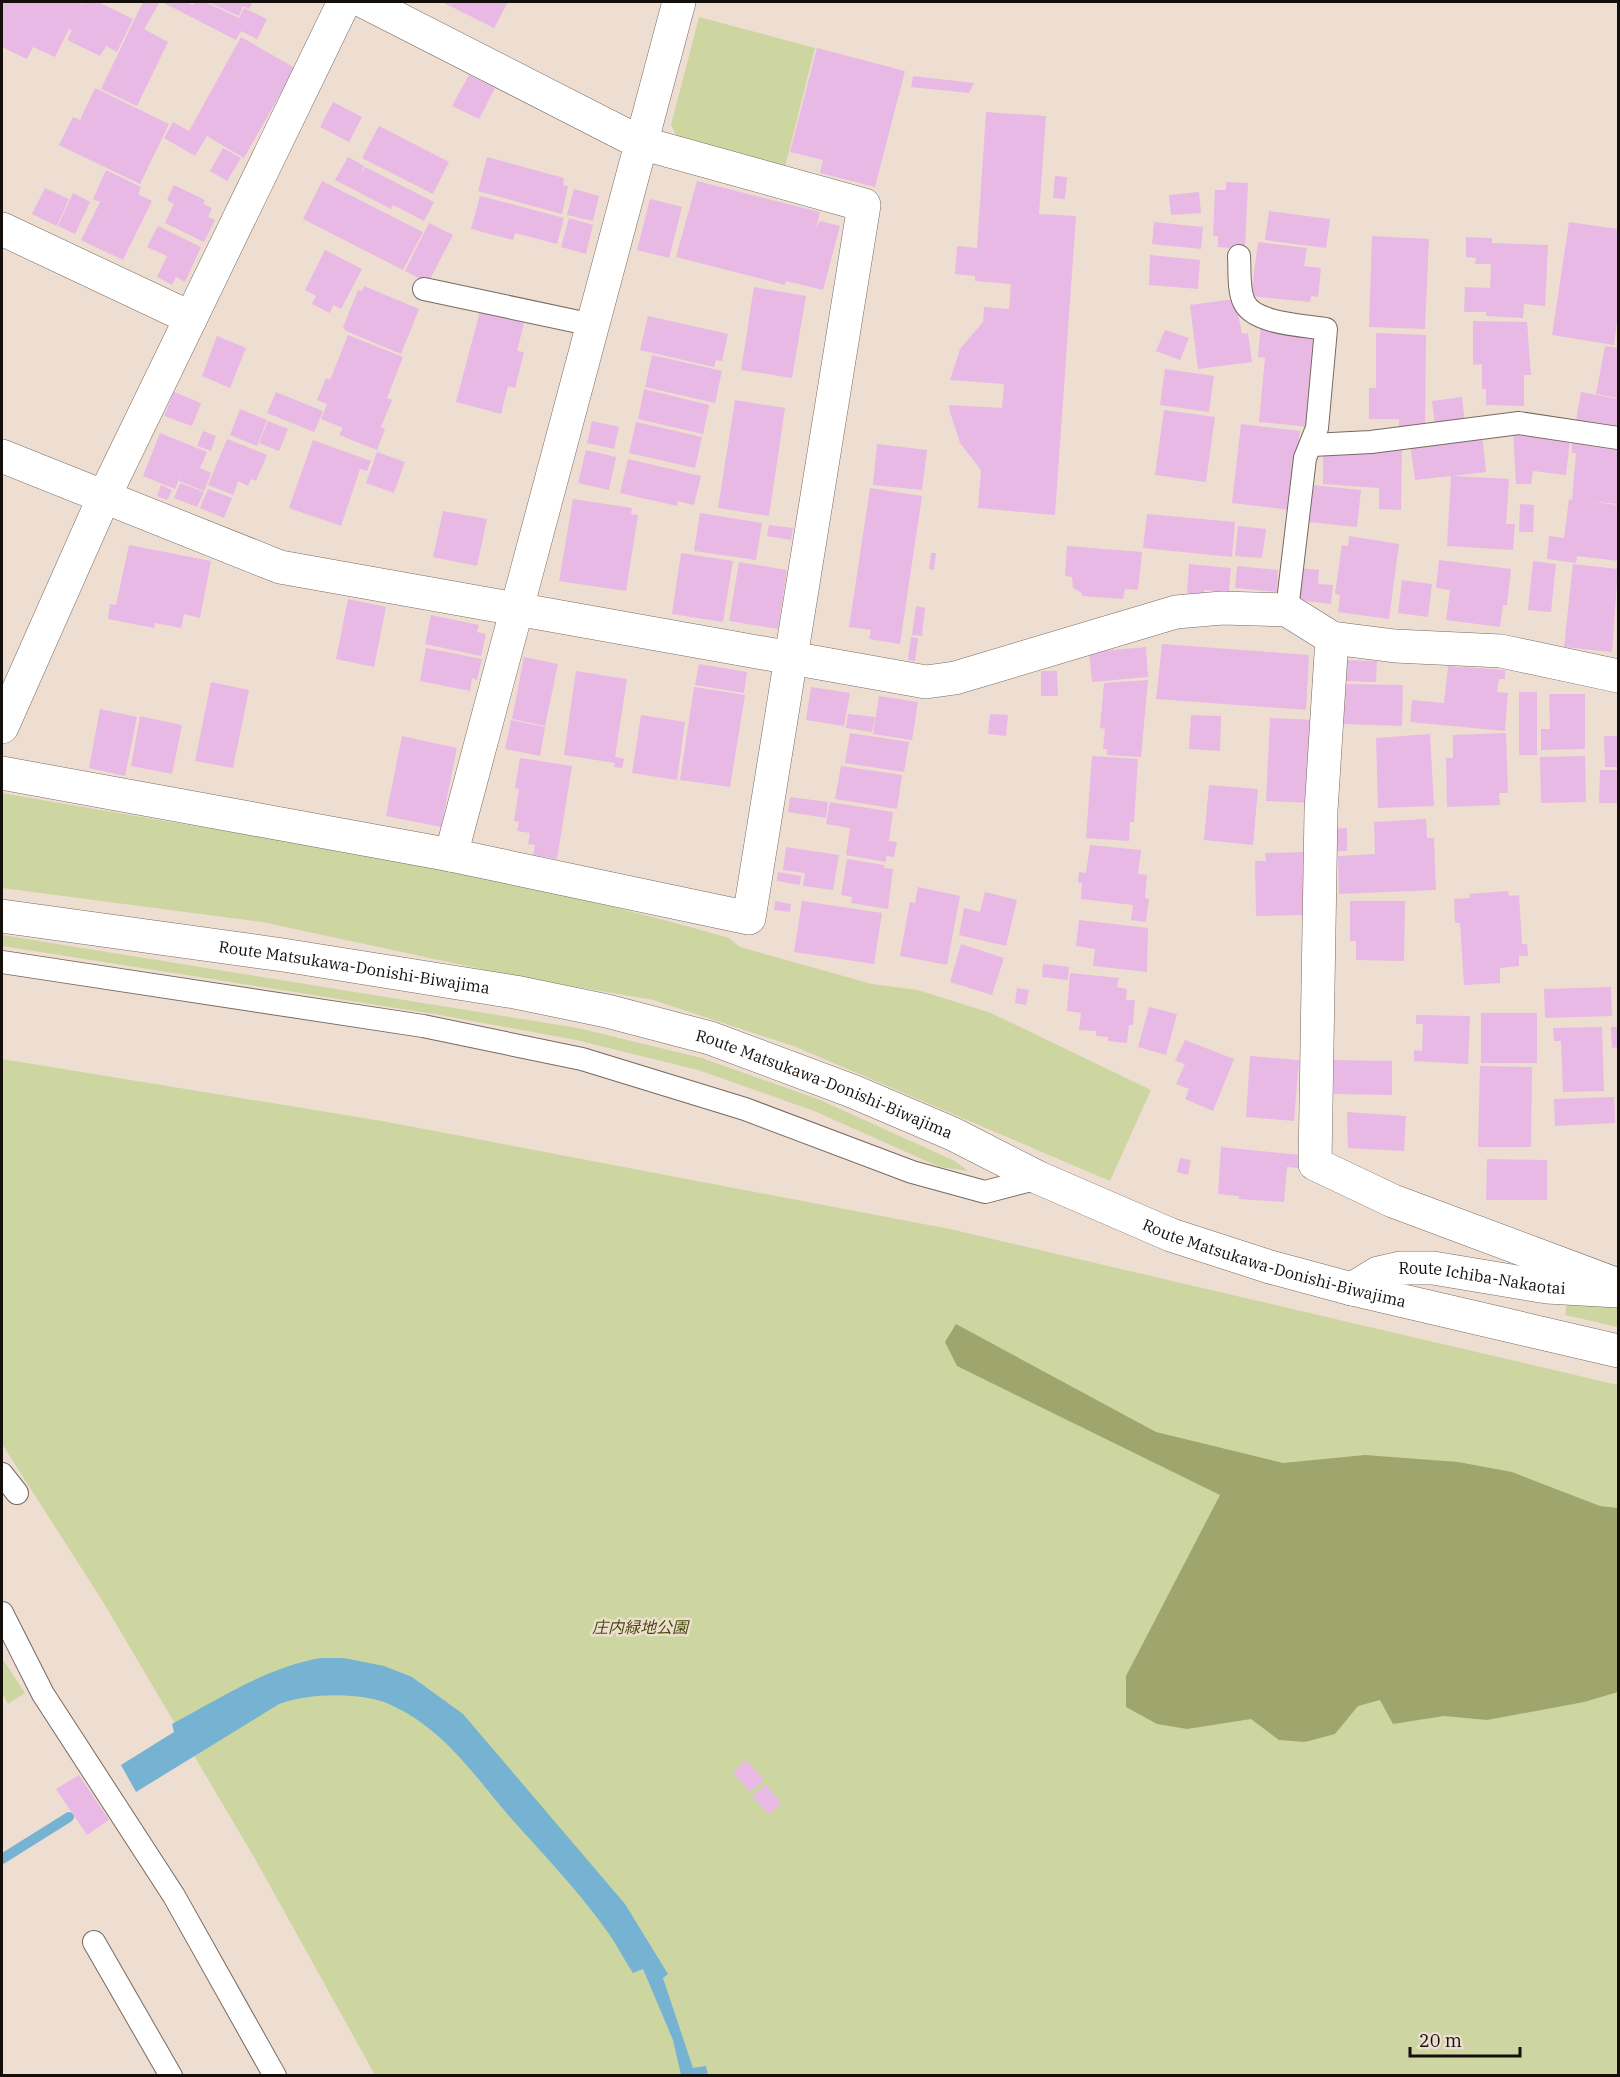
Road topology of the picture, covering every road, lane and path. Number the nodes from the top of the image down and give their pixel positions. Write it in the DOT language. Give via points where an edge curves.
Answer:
graph roads {
  1 [pos="344,2"];
  2 [pos="365,2"];
  3 [pos="679,2"];
  4 [pos="641,142"];
  5 [pos="2,228"];
  6 [pos="1239,256"];
  7 [pos="424,289"];
  8 [pos="191,318"];
  9 [pos="593,325"];
  10 [pos="1618,438"];
  11 [pos="1312,445"];
  12 [pos="2,456"];
  13 [pos="104,497"];
  14 [pos="517,610"];
  15 [pos="1287,610"];
  16 [pos="1332,638"];
  17 [pos="791,658"];
  18 [pos="1618,676"];
  19 [pos="2,727"];
  20 [pos="2,773"];
  21 [pos="451,855"];
  22 [pos="2,916"];
  23 [pos="2,962"];
  24 [pos="1039,1178"];
  25 [pos="1618,1285"];
  26 [pos="1352,1289"];
  27 [pos="1618,1291"];
  28 [pos="1618,1351"];
  29 [pos="2,1474"];
  30 [pos="17,1493"];
  31 [pos="2,1612"];
  32 [pos="94,1942"];
  33 [pos="171,2076"];
  34 [pos="275,2076"];
  1 -- 8 [label="street"];
  2 -- 4 [label="street"];
  3 -- 4 [label="street"];
  4 -- 9 [label="street"];
  4 -- 17 [label="street" via="864,205"];
  5 -- 8 [label="street"];
  6 -- 11 [label="lane" via="1243,301 1249,311 1260,318 1326,329"];
  7 -- 9 [label="lane"];
  8 -- 13 [label="street"];
  9 -- 14 [label="street"];
  10 -- 11 [label="lane" via="1519,423 1371,442"];
  11 -- 15 [label="lane" via="1305,458"];
  12 -- 13 [label="street"];
  13 -- 14 [label="street" via="280,567"];
  13 -- 19 [label="street"];
  14 -- 17 [label="street"];
  14 -- 21 [label="street"];
  15 -- 16 [label="street"];
  15 -- 17 [label="street" via="1222,608 1176,612 955,678 926,682"];
  16 -- 18 [label="street" via="1395,646 1501,651"];
  16 -- 25 [label="street" via="1321,811 1315,1164 1393,1201"];
  17 -- 21 [label="street" via="749,918"];
  20 -- 21 [label="street"];
  22 -- 24 [label="street, Route Matsukawa-Donishi-Biwajima" via="283,955 515,992 607,1011 710,1038 852,1090 953,1134"];
  23 -- 24 [label="lane" via="423,1026 582,1059 745,1109 912,1172 985,1192"];
  24 -- 26 [label="street, Route Matsukawa-Donishi-Biwajima" via="1171,1235"];
  26 -- 27 [label="street, Route Ichiba-Nakaotai" via="1377,1273 1433,1268 1546,1287"];
  26 -- 28 [label="street, Route Matsukawa-Donishi-Biwajima"];
  29 -- 30 [label="lane"];
  31 -- 34 [label="lane" via="43,1694 174,1896"];
  32 -- 33 [label="lane"];
}
